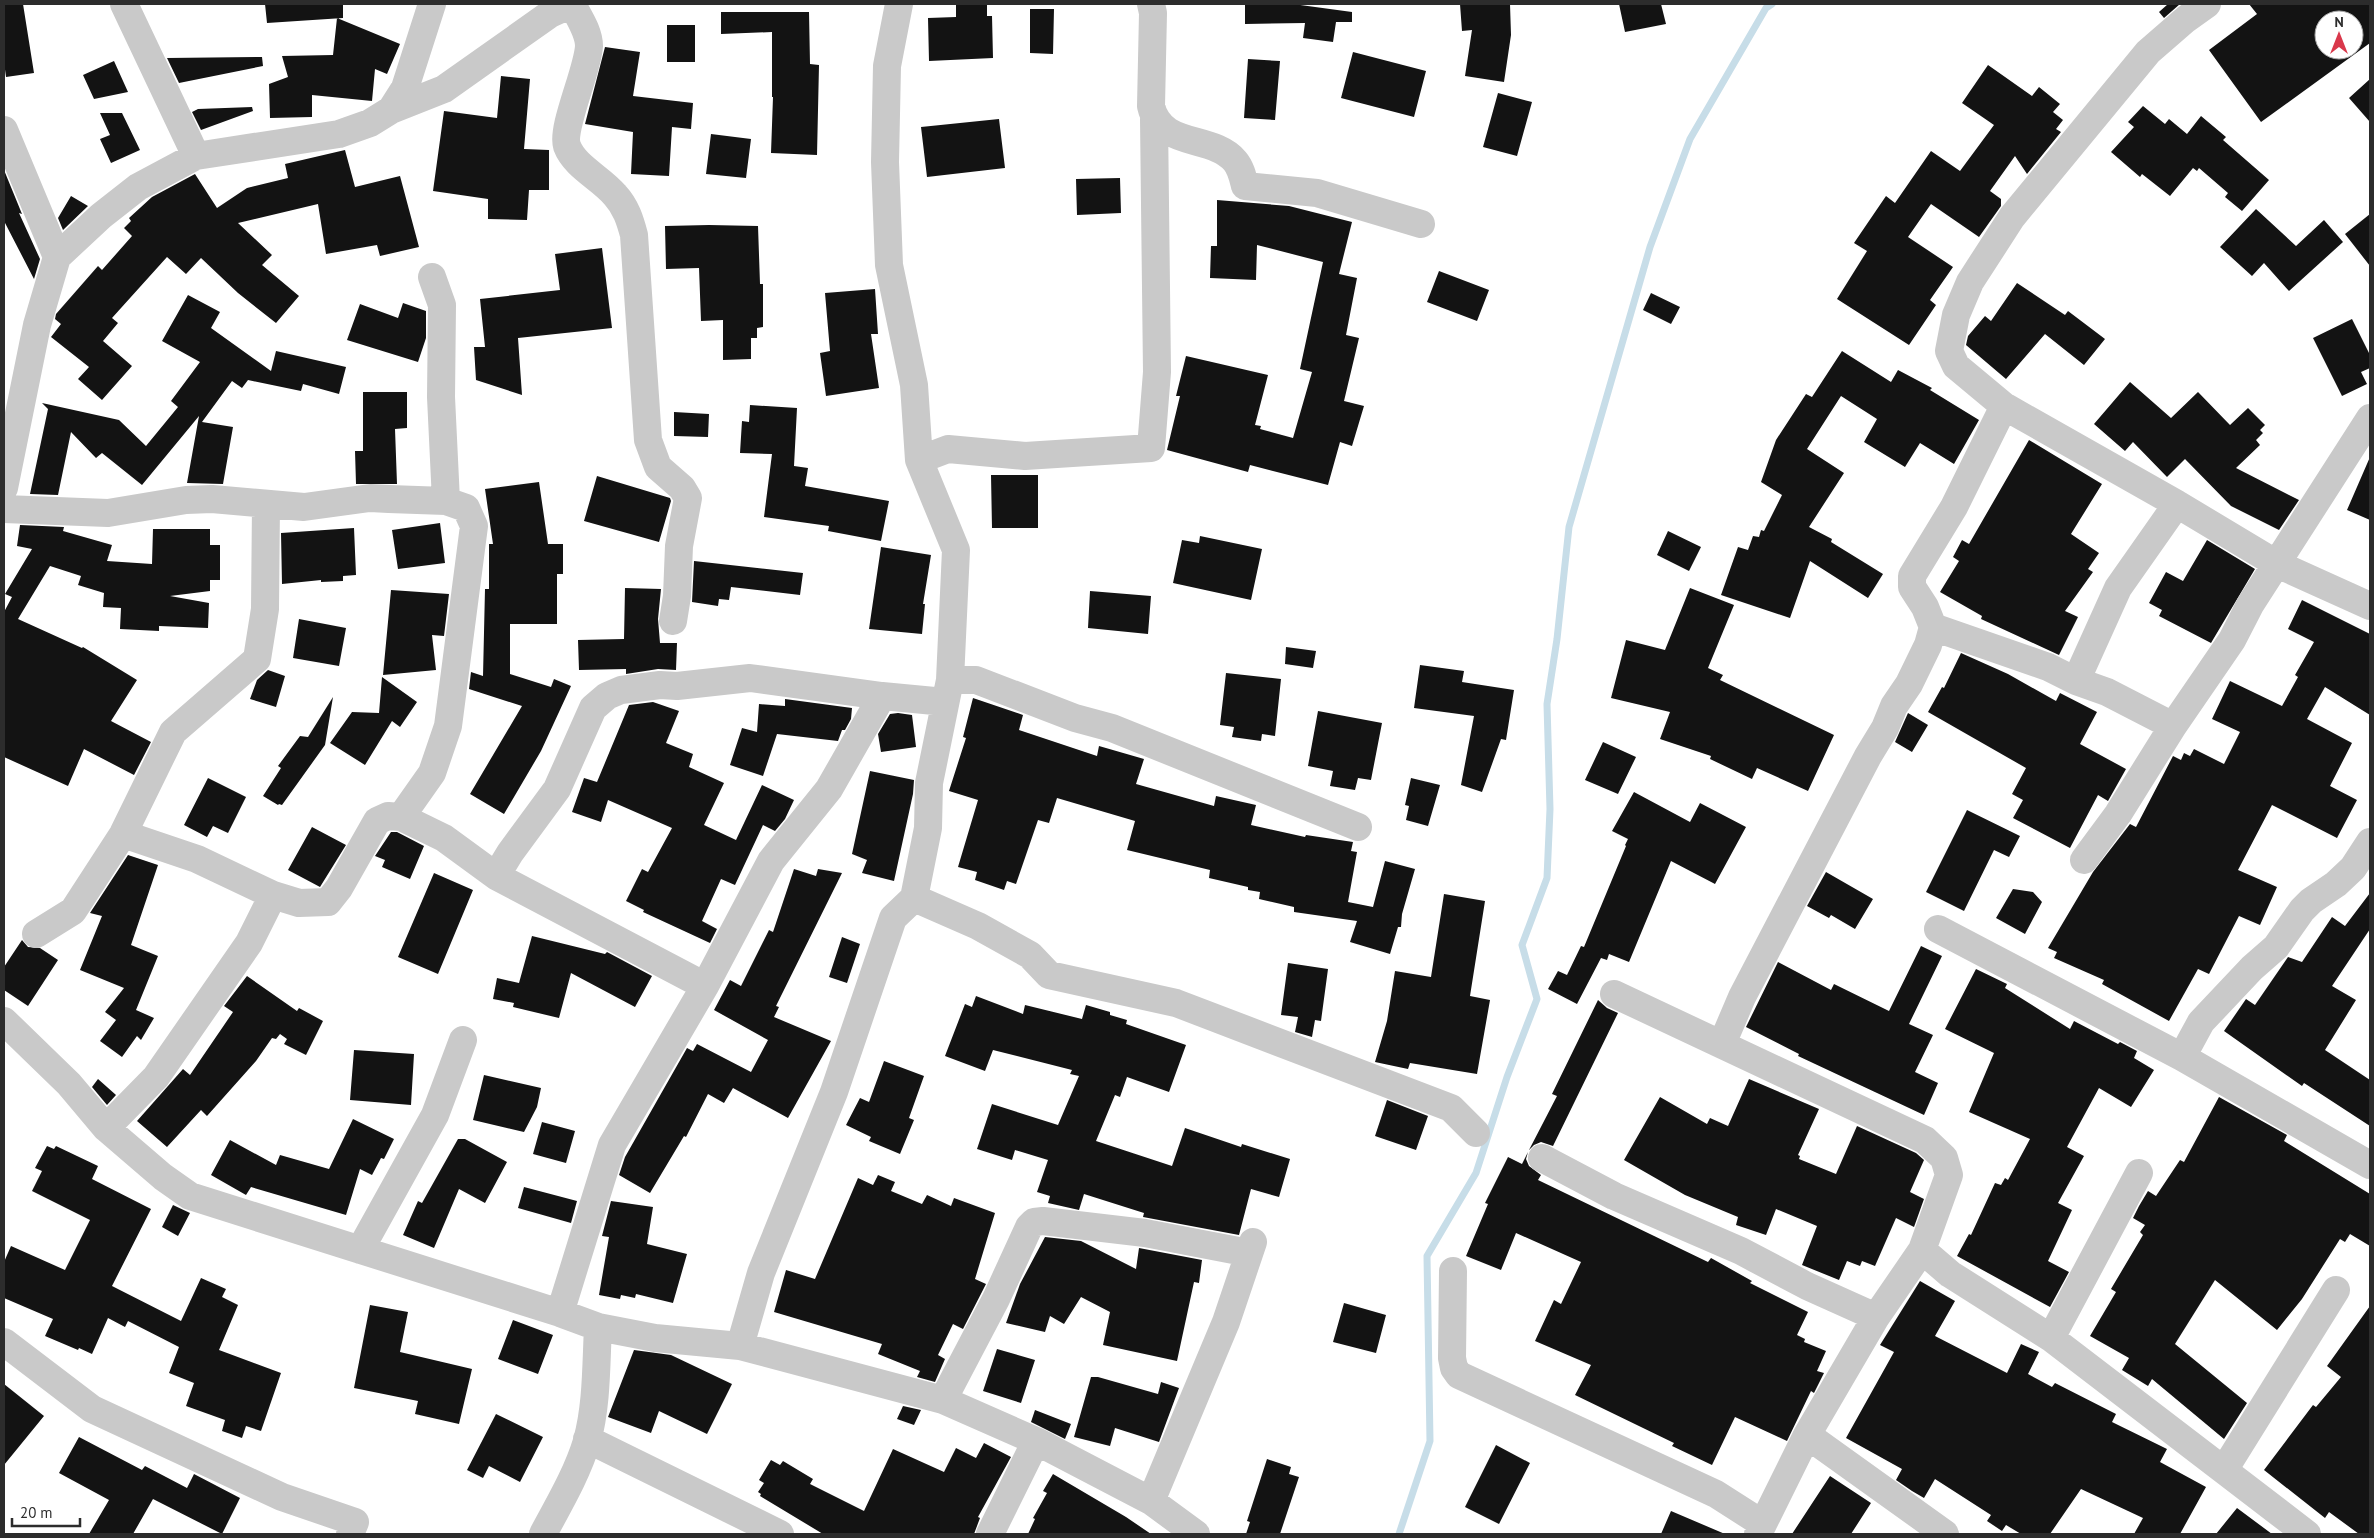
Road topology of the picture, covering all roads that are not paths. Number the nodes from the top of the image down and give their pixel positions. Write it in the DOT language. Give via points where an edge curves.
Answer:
graph roads {
  1 [pos="124,4"];
  2 [pos="432,4"];
  3 [pos="572,4"];
  4 [pos="899,4"];
  5 [pos="1150,4"];
  6 [pos="2207,4"];
  7 [pos="390,110"];
  8 [pos="1154,119"];
  9 [pos="4,130"];
  10 [pos="196,156"];
  11 [pos="1421,224"];
  12 [pos="57,257"];
  13 [pos="432,276"];
  14 [pos="2004,406"];
  15 [pos="2370,418"];
  16 [pos="10,427"];
  17 [pos="919,460"];
  18 [pos="4,488"];
  19 [pos="446,501"];
  20 [pos="266,504"];
  21 [pos="2177,504"];
  22 [pos="4,509"];
  23 [pos="2278,564"];
  24 [pos="2370,606"];
  25 [pos="673,621"];
  26 [pos="1933,627"];
  27 [pos="2076,681"];
  28 [pos="948,691"];
  29 [pos="882,696"];
  30 [pos="2172,726"];
  31 [pos="401,817"];
  32 [pos="1358,827"];
  33 [pos="123,834"];
  34 [pos="2370,842"];
  35 [pos="2084,860"];
  36 [pos="496,876"];
  37 [pos="273,895"];
  38 [pos="914,898"];
  39 [pos="1938,929"];
  40 [pos="36,934"];
  41 [pos="705,986"];
  42 [pos="1614,994"];
  43 [pos="4,1021"];
  44 [pos="463,1040"];
  45 [pos="1722,1044"];
  46 [pos="2182,1057"];
  47 [pos="106,1128"];
  48 [pos="1476,1133"];
  49 [pos="1542,1158"];
  50 [pos="2370,1165"];
  51 [pos="2139,1173"];
  52 [pos="360,1250"];
  53 [pos="1922,1250"];
  54 [pos="1453,1270"];
  55 [pos="2336,1290"];
  56 [pos="560,1313"];
  57 [pos="1876,1317"];
  58 [pos="598,1327"];
  59 [pos="2052,1338"];
  60 [pos="4,1342"];
  61 [pos="740,1346"];
  62 [pos="943,1400"];
  63 [pos="1807,1435"];
  64 [pos="587,1439"];
  65 [pos="1036,1441"];
  66 [pos="2224,1470"];
  67 [pos="1151,1502"];
  68 [pos="1760,1529"];
  69 [pos="350,1534"];
  70 [pos="543,1534"];
  71 [pos="780,1534"];
  72 [pos="990,1534"];
  73 [pos="1196,1534"];
  74 [pos="1945,1534"];
  75 [pos="2307,1534"];
  1 -- 10 [label="street"];
  2 -- 7 [label="street" via="405,88"];
  3 -- 7 [label="street" via="550,14 444,89"];
  3 -- 25 [label="street" via="589,44 566,144 574,158 615,194 629,215 634,235 648,440 658,467 682,488 688,498 678,546"];
  4 -- 17 [label="street" via="887,66 885,162 889,265 914,385"];
  5 -- 8 [label="street" via="1153,14 1151,106"];
  6 -- 14 [label="street" via="2148,52 2012,217 1970,282 1956,315 1949,351 1956,366"];
  7 -- 10 [label="street" via="370,124 339,134"];
  8 -- 11 [label="street" via="1164,130 1222,152 1234,160 1246,186 1317,193"];
  8 -- 17 [label="street" via="1157,372 1151,448 1025,456 948,449"];
  9 -- 12 [label="street"];
  10 -- 12 [label="street" via="138,187"];
  12 -- 16 [label="street"];
  13 -- 19 [label="street" via="442,305 441,397"];
  14 -- 21 [label="street"];
  14 -- 26 [label="street" via="1954,507 1912,576 1912,587"];
  15 -- 23 [label="street"];
  16 -- 18 [label="street"];
  17 -- 28 [label="street" via="956,550"];
  19 -- 20 [label="street" via="370,498 304,508"];
  19 -- 31 [label="street" via="466,508 474,526 448,726 432,773"];
  20 -- 22 [label="street" via="212,499 108,513"];
  20 -- 33 [label="street" via="265,609 257,659 173,732"];
  21 -- 23 [label="street"];
  21 -- 27 [label="street" via="2118,588"];
  23 -- 24 [label="street"];
  23 -- 30 [label="street" via="2250,605 2232,640"];
  26 -- 27 [label="street" via="2048,667"];
  26 -- 45 [label="street" via="1909,684 1894,706 1746,988"];
  27 -- 30 [label="street" via="2107,692"];
  28 -- 29 [label="street"];
  28 -- 32 [label="street" via="976,680 1075,718 1112,728"];
  28 -- 38 [label="street" via="929,782 928,828"];
  29 -- 36 [label="street" via="750,678 660,685 621,690 607,696 593,708 557,788"];
  29 -- 41 [label="street" via="829,789 771,862"];
  30 -- 35 [label="street" via="2118,814"];
  31 -- 36 [label="street" via="444,838"];
  31 -- 37 [label="street" via="388,816 378,822 328,902 299,903"];
  33 -- 37 [label="street" via="197,859"];
  33 -- 40 [label="street" via="73,911"];
  34 -- 46 [label="street" via="2352,868 2302,910 2276,947 2200,1022"];
  36 -- 41 [label="street"];
  37 -- 47 [label="street" via="249,943 156,1077"];
  38 -- 48 [label="street" via="978,926 1030,955 1049,974 1176,1003 1451,1108"];
  38 -- 61 [label="street" via="893,918 834,1092 761,1273"];
  39 -- 46 [label="street"];
  41 -- 56 [label="street" via="612,1145"];
  42 -- 45 [label="street"];
  43 -- 47 [label="street" via="69,1084"];
  44 -- 52 [label="street" via="435,1115"];
  45 -- 53 [label="street" via="1924,1140 1944,1158 1949,1176"];
  46 -- 50 [label="street"];
  47 -- 52 [label="street" via="190,1196"];
  49 -- 57 [label="street" via="1614,1196 1741,1251"];
  51 -- 59 [label="street"];
  52 -- 56 [label="street"];
  53 -- 57 [label="street"];
  53 -- 59 [label="street" via="1950,1274"];
  54 -- 68 [label="street" via="1452,1358 1459,1375 1716,1494"];
  55 -- 66 [label="street"];
  56 -- 58 [label="street"];
  57 -- 63 [label="street"];
  58 -- 61 [label="street" via="655,1338"];
  58 -- 64 [label="street" via="593,1404"];
  59 -- 66 [label="street"];
  60 -- 69 [label="street" via="92,1409 282,1497 356,1522"];
  61 -- 62 [label="street"];
  62 -- 65 [label="street"];
  62 -- 67 [label="street" via="1034,1222 1251,1248 1226,1322"];
  63 -- 68 [label="street"];
  63 -- 74 [label="street"];
  64 -- 70 [label="street" via="577,1468"];
  64 -- 71 [label="street"];
  65 -- 67 [label="street"];
  65 -- 72 [label="street"];
  66 -- 75 [label="street"];
  67 -- 73 [label="street"];
}
